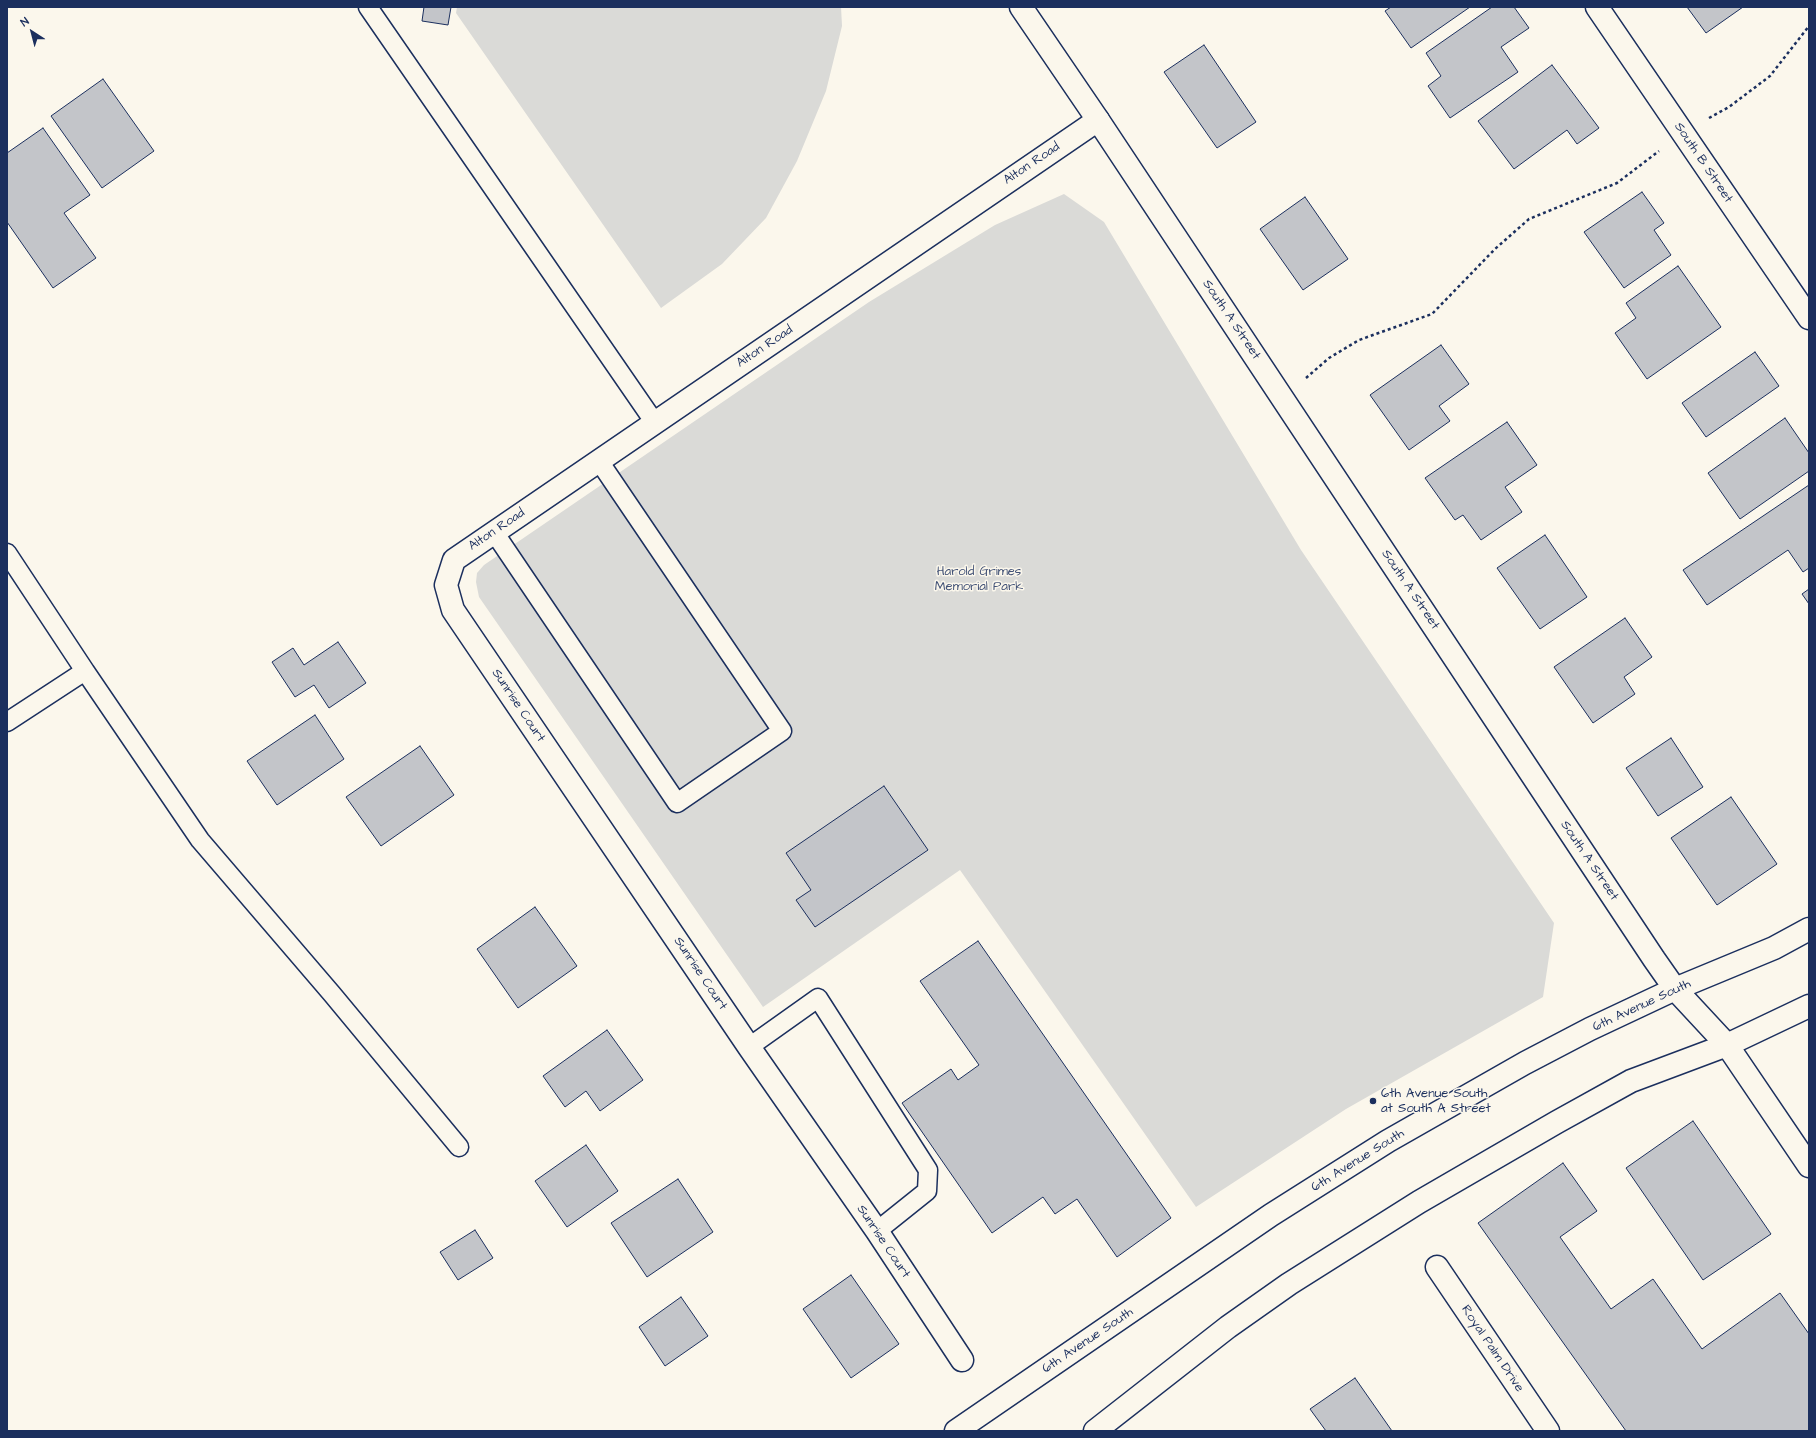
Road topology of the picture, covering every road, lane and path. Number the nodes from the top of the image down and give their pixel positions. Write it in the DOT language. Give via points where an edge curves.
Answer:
graph roads {
  1 [pos="368,7"];
  2 [pos="1021,7"];
  3 [pos="1597,7"];
  4 [pos="1809,26"];
  5 [pos="1098,120"];
  6 [pos="1706,120"];
  7 [pos="1659,150"];
  8 [pos="1809,318"];
  9 [pos="1280,395"];
  10 [pos="655,423"];
  11 [pos="599,461"];
  12 [pos="494,532"];
  13 [pos="7,553"];
  14 [pos="446,585"];
  15 [pos="85,671"];
  16 [pos="7,722"];
  17 [pos="1809,929"];
  18 [pos="1675,989"];
  19 [pos="1809,1006"];
  20 [pos="1727,1045"];
  21 [pos="749,1047"];
  22 [pos="459,1147"];
  23 [pos="1809,1166"];
  24 [pos="877,1232"];
  25 [pos="1436,1268"];
  26 [pos="962,1360"];
  27 [pos="956,1431"];
  28 [pos="1095,1431"];
  29 [pos="1548,1431"];
  1 -- 10 [label="lane"];
  2 -- 5 [label="street, South A Street"];
  3 -- 8 [label="street, South B Street"];
  4 -- 6 [label="path" via="1770,76 1729,107"];
  5 -- 9 [label="street, South A Street"];
  5 -- 10 [label="street, Alton Road"];
  7 -- 9 [label="path" via="1617,183 1528,219 1495,248 1432,314 1358,340 1329,358 1307,378"];
  9 -- 18 [label="street, South A Street"];
  10 -- 11 [label="street, Alton Road"];
  11 -- 12 [label="street, Alton Road"];
  11 -- 12 [label="lane" via="782,731 750,753 677,802"];
  12 -- 14 [label="street, Alton Road" via="454,560"];
  13 -- 15 [label="lane"];
  14 -- 21 [label="street, Sunrise Court" via="453,610"];
  15 -- 16 [label="lane"];
  15 -- 22 [label="lane" via="200,840"];
  17 -- 18 [label="street, 6th Avenue South" via="1774,948"];
  18 -- 20 [label="street, South A Street"];
  18 -- 27 [label="street, 6th Avenue South" via="1524,1063 1375,1149 1271,1216"];
  19 -- 20 [label="street"];
  20 -- 23 [label="street, South A Street"];
  20 -- 28 [label="street" via="1631,1081 1385,1223 1289,1284 1228,1327"];
  21 -- 24 [label="street, Sunrise Court"];
  21 -- 24 [label="lane" via="818,998 928,1170 927,1191"];
  24 -- 26 [label="street, Sunrise Court"];
  25 -- 29 [label="street, Royal Palm Drive"];
}
